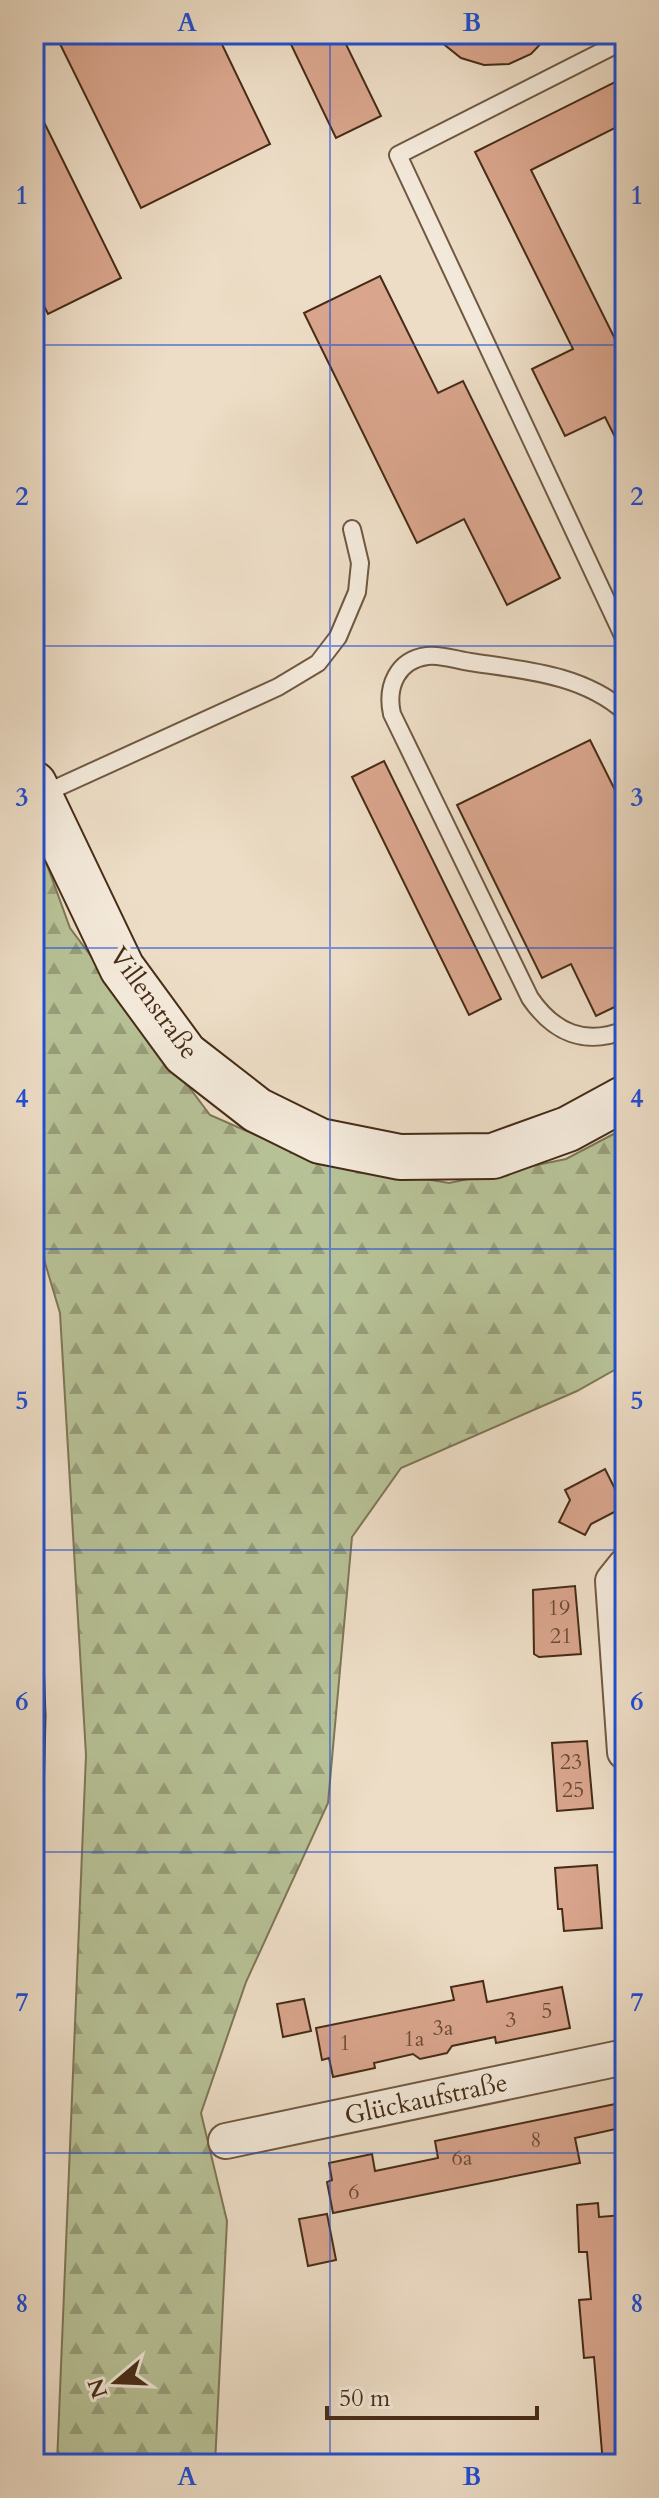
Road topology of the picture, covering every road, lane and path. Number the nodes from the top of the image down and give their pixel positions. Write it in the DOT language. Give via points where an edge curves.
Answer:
graph roads {
  1 [pos="625,40"];
  2 [pos="352,529"];
  3 [pos="625,640"];
  4 [pos="625,712"];
  5 [pos="37,790"];
  6 [pos="625,1030"];
  7 [pos="625,1098"];
  8 [pos="625,1566"];
  9 [pos="624,1713"];
  10 [pos="625,1752"];
  11 [pos="625,2057"];
  12 [pos="226,2141"];
  1 -- 3 [label="lane" via="398,155"];
  2 -- 5 [label="lane" via="360,563 357,592 338,637 318,663 278,687"];
  4 -- 6 [label="lane" via="609,698 554,675 429,655 406,663 394,677 388,697 542,1015 575,1037 590,1039"];
  5 -- 7 [label="street, Villenstraße" via="122,968 185,1054 257,1110 320,1141 400,1157 493,1156 568,1129"];
  8 -- 9 [label="street" via="613,1581"];
  9 -- 10 [label="street"];
  11 -- 12 [label="street, Glückaufstraße"];
}
